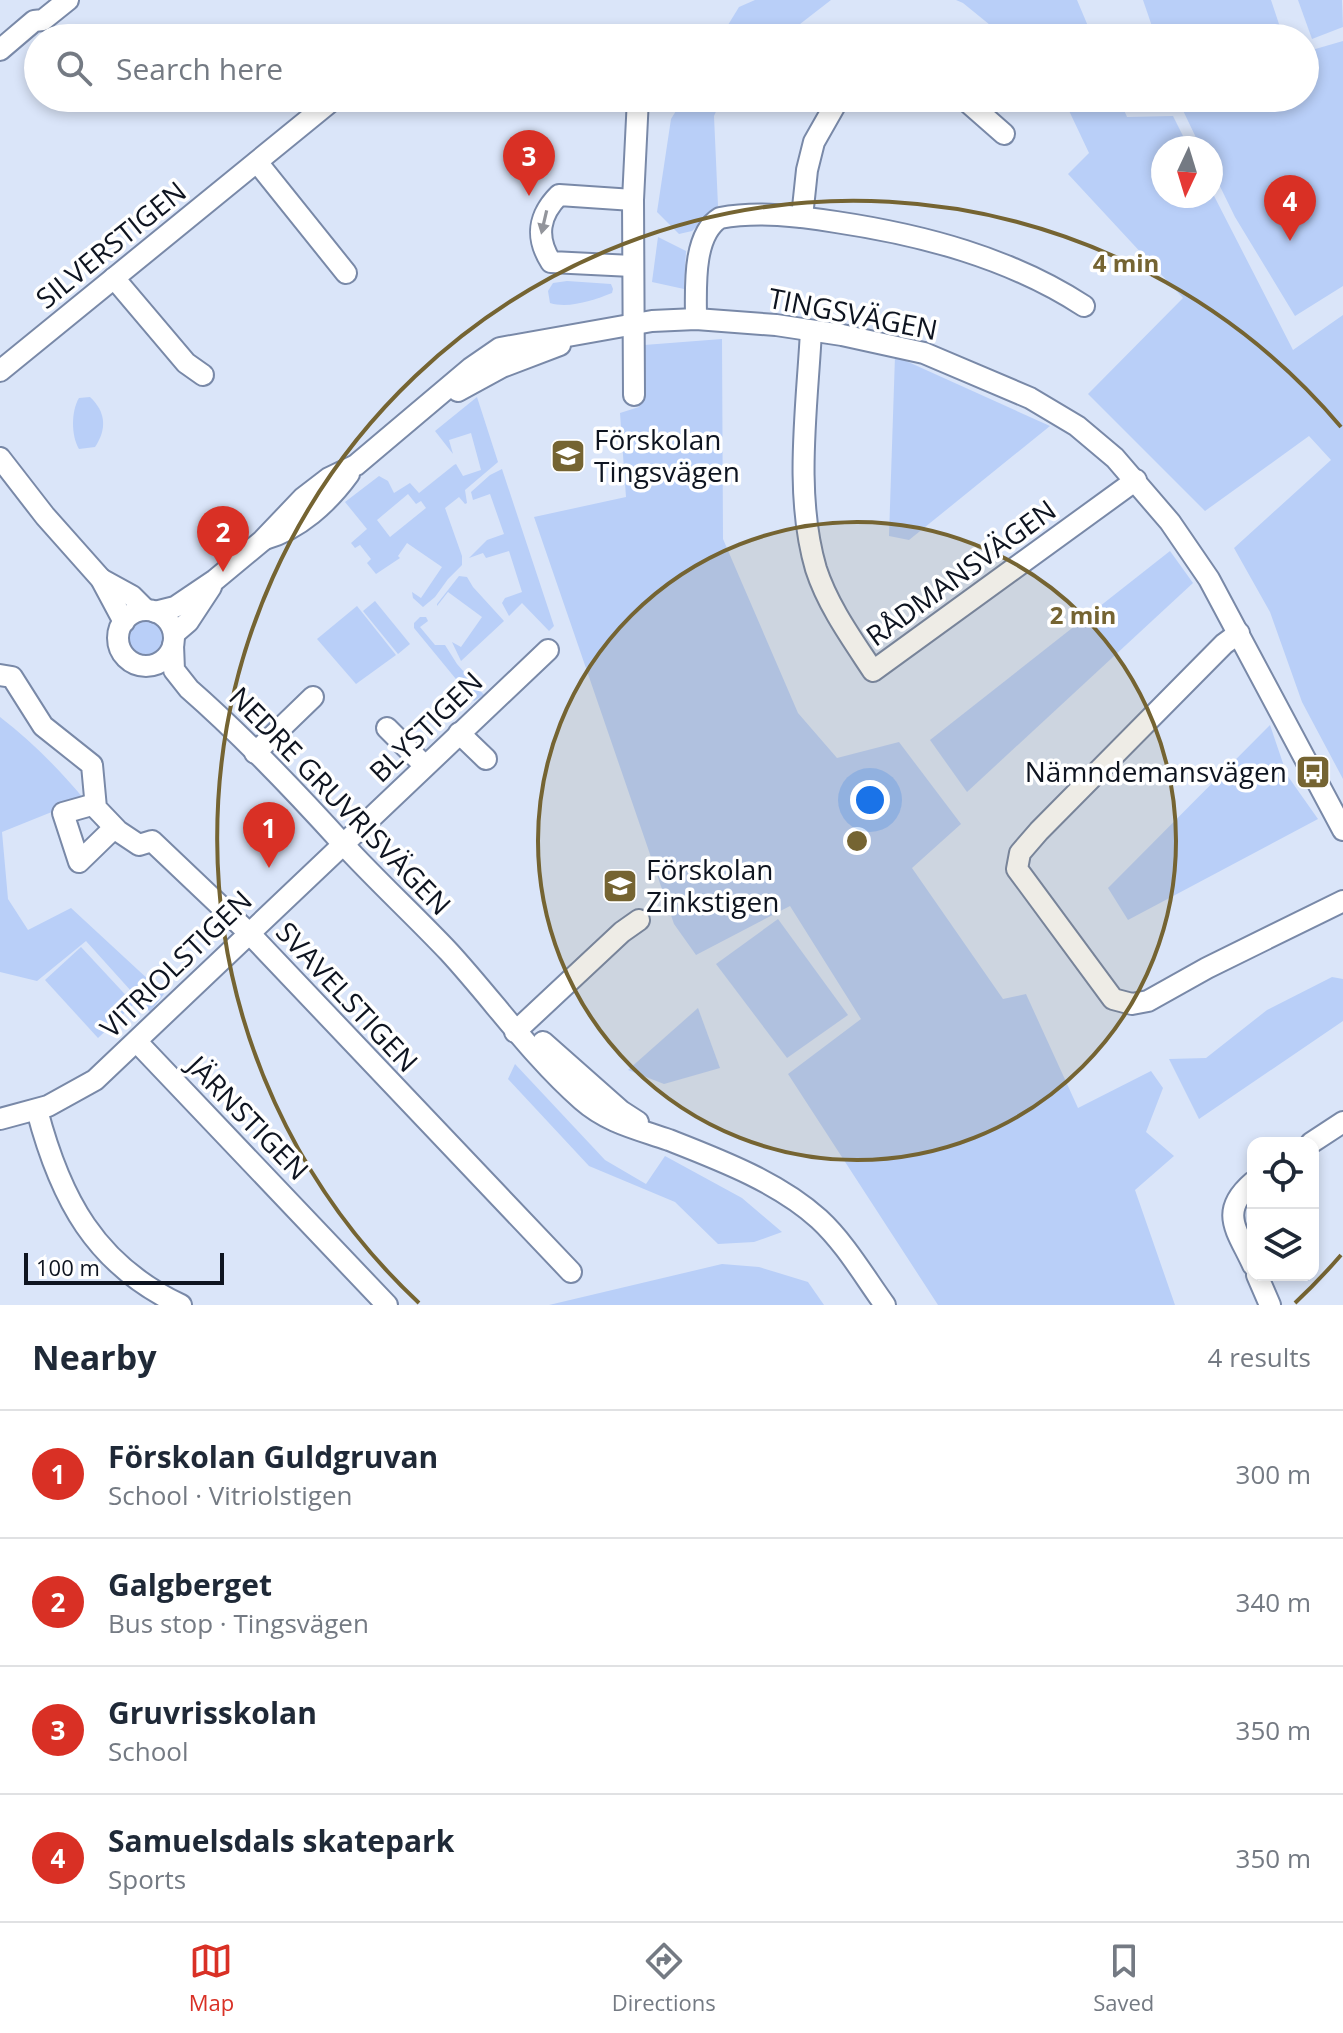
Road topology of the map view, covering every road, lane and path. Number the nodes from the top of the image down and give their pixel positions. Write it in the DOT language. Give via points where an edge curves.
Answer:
graph roads {
  1 [pos="68,0"];
  2 [pos="30,24"];
  3 [pos="24,30"];
  4 [pos="0,50"];
  5 [pos="318,112"];
  6 [pos="637,112"];
  7 [pos="831,112"];
  8 [pos="979,112"];
  9 [pos="1004,134"];
  10 [pos="257,162"];
  11 [pos="633,200"];
  12 [pos="802,217"];
  13 [pos="632,266"];
  14 [pos="346,273"];
  15 [pos="114,278"];
  16 [pos="1084,306"];
  17 [pos="696,319"];
  18 [pos="632,325"];
  19 [pos="811,331"];
  20 [pos="0,371"];
  21 [pos="203,375"];
  22 [pos="634,395"];
  23 [pos="0,458"];
  24 [pos="1136,480"];
  25 [pos="101,579"];
  26 [pos="215,580"];
  27 [pos="150,611"];
  28 [pos="124,622"];
  29 [pos="1239,633"];
  30 [pos="173,639"];
  31 [pos="548,650"];
  32 [pos="147,666"];
  33 [pos="0,675"];
  34 [pos="189,689"];
  35 [pos="313,697"];
  36 [pos="387,728"];
  37 [pos="459,733"];
  38 [pos="255,753"];
  39 [pos="486,759"];
  40 [pos="425,766"];
  41 [pos="95,804"];
  42 [pos="114,828"];
  43 [pos="1343,830"];
  44 [pos="343,844"];
  45 [pos="1343,901"];
  46 [pos="639,920"];
  47 [pos="250,934"];
  48 [pos="520,1028"];
  49 [pos="137,1042"];
  50 [pos="37,1110"];
  51 [pos="0,1119"];
  52 [pos="1343,1122"];
  53 [pos="1319,1138"];
  54 [pos="1247,1187"];
  55 [pos="1247,1252"];
  56 [pos="571,1272"];
  57 [pos="1260,1281"];
  58 [pos="181,1305"];
  59 [pos="387,1305"];
  60 [pos="885,1305"];
  61 [pos="1270,1305"];
  1 -- 2 [label="street"];
  3 -- 4 [label="street"];
  5 -- 10 [label="street, SILVERSTIGEN"];
  6 -- 11 [label="street"];
  7 -- 12 [label="street" via="814,142"];
  8 -- 9 [label="street"];
  10 -- 14 [label="street"];
  10 -- 15 [label="street, SILVERSTIGEN"];
  11 -- 13 [label="street"];
  11 -- 13 [label="street, one-way" via="559,195 540,228 542,248 551,262"];
  12 -- 16 [label="street" via="901,233 973,253 1050,285"];
  12 -- 17 [label="street" via="715,221 700,245"];
  13 -- 18 [label="street"];
  15 -- 20 [label="street, SILVERSTIGEN"];
  15 -- 21 [label="street" via="186,363"];
  17 -- 18 [label="street, TINGSVÄGEN"];
  17 -- 19 [label="street, TINGSVÄGEN"];
  18 -- 22 [label="street"];
  18 -- 26 [label="street, TINGSVÄGEN" via="596,331 502,367 429,405 356,465 303,498"];
  19 -- 24 [label="street, TINGSVÄGEN" via="924,353 1030,398 1077,426"];
  19 -- 24 [label="street, RÅDMANSVÄGEN" via="804,458 809,535 827,597 873,671"];
  23 -- 25 [label="street"];
  24 -- 29 [label="street, TINGSVÄGEN" via="1209,579"];
  25 -- 27 [label="street"];
  25 -- 28 [label="street"];
  26 -- 27 [label="street, TINGSVÄGEN" via="175,607"];
  26 -- 30 [label="street, TINGSVÄGEN"];
  27 -- 28 [label="street" via="136,612"];
  27 -- 30 [label="street" via="169,622"];
  28 -- 32 [label="street" via="118,637 123,653"];
  29 -- 43 [label="street, TINGSVÄGEN"];
  29 -- 45 [label="street" via="1039,831 1020,853 1017,869 1113,999 1132,1004 1148,1001"];
  30 -- 32 [label="street" via="161,662"];
  30 -- 34 [label="street, NEDRE GRUVRISVÄGEN" via="174,670"];
  31 -- 37 [label="street, BLYSTIGEN"];
  32 -- 34 [label="street, NEDRE GRUVRISVÄGEN"];
  33 -- 41 [label="street" via="12,677 43,726 92,765"];
  34 -- 38 [label="street, NEDRE GRUVRISVÄGEN"];
  35 -- 38 [label="street"];
  36 -- 40 [label="street"];
  37 -- 39 [label="street"];
  37 -- 40 [label="street, BLYSTIGEN"];
  38 -- 44 [label="street, NEDRE GRUVRISVÄGEN"];
  40 -- 44 [label="street, BLYSTIGEN"];
  41 -- 42 [label="street"];
  41 -- 42 [label="street" via="63,813 79,862"];
  42 -- 47 [label="street, SVAVELSTIGEN" via="139,845 152,841"];
  44 -- 47 [label="street, VITRIOLSTIGEN"];
  44 -- 48 [label="street, NEDRE GRUVRISVÄGEN"];
  46 -- 48 [label="street"];
  47 -- 49 [label="street, VITRIOLSTIGEN"];
  47 -- 56 [label="street, SVAVELSTIGEN"];
  48 -- 60 [label="street, NEDRE GRUVRISVÄGEN" via="598,1113 764,1182 800,1203 844,1247"];
  49 -- 50 [label="street, VITRIOLSTIGEN" via="81,1090"];
  49 -- 59 [label="street, JÄRNSTIGEN"];
  50 -- 51 [label="street, VITRIOLSTIGEN"];
  50 -- 58 [label="street" via="62,1187 93,1238 124,1271"];
  52 -- 53 [label="street"];
  54 -- 55 [label="street" via="1232,1211"];
  57 -- 61 [label="street"];
}
